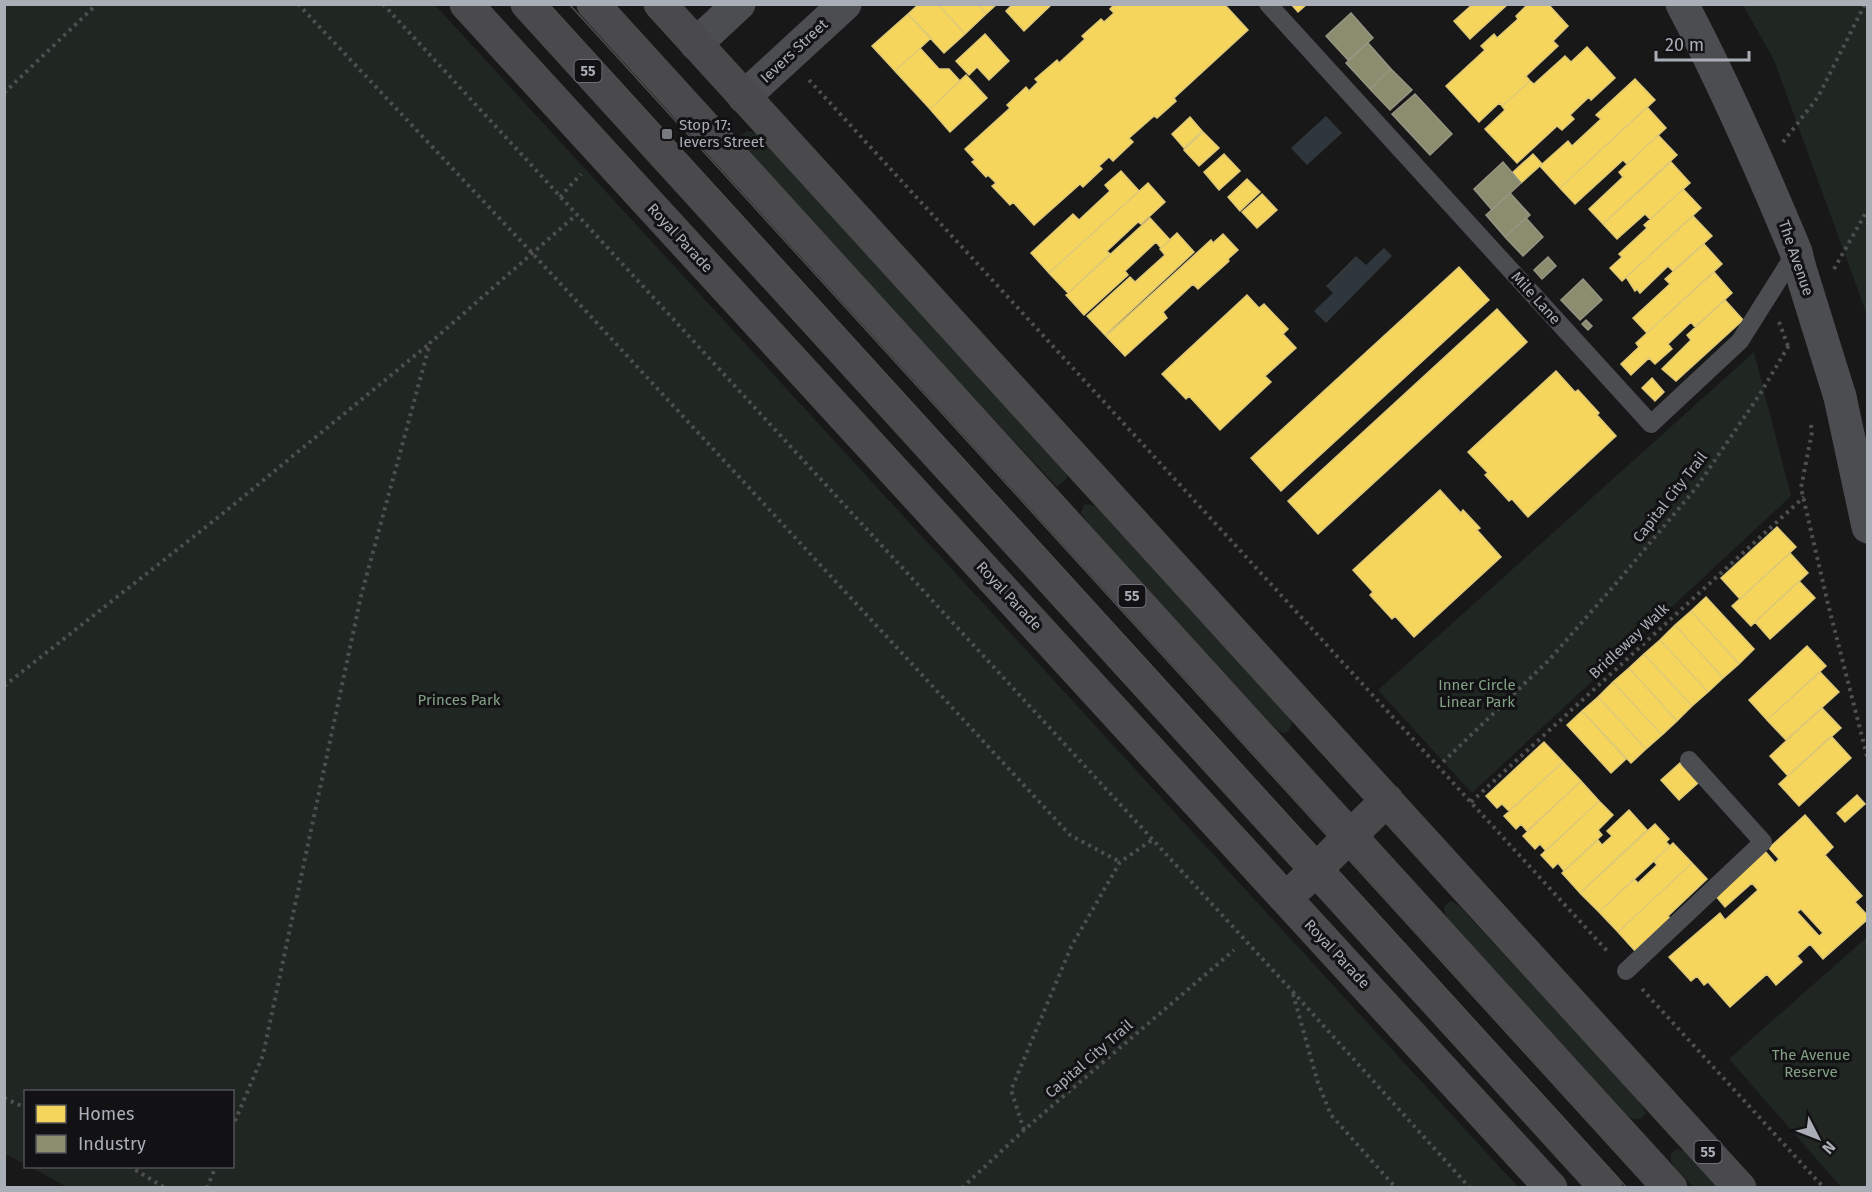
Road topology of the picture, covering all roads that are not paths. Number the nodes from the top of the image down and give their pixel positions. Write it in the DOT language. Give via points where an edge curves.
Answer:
graph roads {
  1 [pos="466,4"];
  2 [pos="527,4"];
  3 [pos="593,4"];
  4 [pos="660,4"];
  5 [pos="739,4"];
  6 [pos="845,4"];
  7 [pos="1268,4"];
  8 [pos="1682,4"];
  9 [pos="696,44"];
  10 [pos="605,90"];
  11 [pos="744,97"];
  12 [pos="572,121"];
  13 [pos="1798,258"];
  14 [pos="1083,468"];
  15 [pos="1045,500"];
  16 [pos="1868,527"];
  17 [pos="1079,609"];
  18 [pos="1046,637"];
  19 [pos="1689,760"];
  20 [pos="1387,800"];
  21 [pos="1351,836"];
  22 [pos="1316,870"];
  23 [pos="1286,898"];
  24 [pos="1626,971"];
  25 [pos="1676,1117"];
  26 [pos="1638,1150"];
  27 [pos="1601,1186"];
  28 [pos="1551,1188"];
  29 [pos="1671,1188"];
  30 [pos="1740,1188"];
  1 -- 12 [label="highway, Royal Parade"];
  2 -- 10 [label="highway, 55"];
  3 -- 15 [label="highway, 55"];
  4 -- 9 [label="highway, 55"];
  5 -- 9 [label="street"];
  6 -- 11 [label="street, Ievers Street"];
  7 -- 13 [label="lane, Mile Lane" via="1651,424 1740,341"];
  8 -- 13 [label="street, The Avenue" via="1715,66"];
  9 -- 11 [label="highway, 55"];
  10 -- 12 [label="highway"];
  10 -- 17 [label="highway, 55"];
  11 -- 14 [label="highway, 55"];
  12 -- 18 [label="highway, Royal Parade"];
  13 -- 16 [label="street, The Avenue, bridge" via="1840,397"];
  14 -- 15 [label="highway"];
  14 -- 20 [label="highway, 55"];
  15 -- 21 [label="highway, 55"];
  17 -- 18 [label="highway"];
  17 -- 22 [label="highway, 55"];
  18 -- 23 [label="highway, Royal Parade"];
  19 -- 24 [label="lane" via="1763,842"];
  20 -- 21 [label="highway"];
  20 -- 25 [label="highway, 55"];
  21 -- 22 [label="highway"];
  21 -- 26 [label="highway, 55"];
  22 -- 23 [label="highway"];
  22 -- 27 [label="highway, 55"];
  23 -- 28 [label="highway, Royal Parade"];
  25 -- 26 [label="highway"];
  25 -- 30 [label="highway, 55"];
  26 -- 29 [label="highway, 55"];
}
